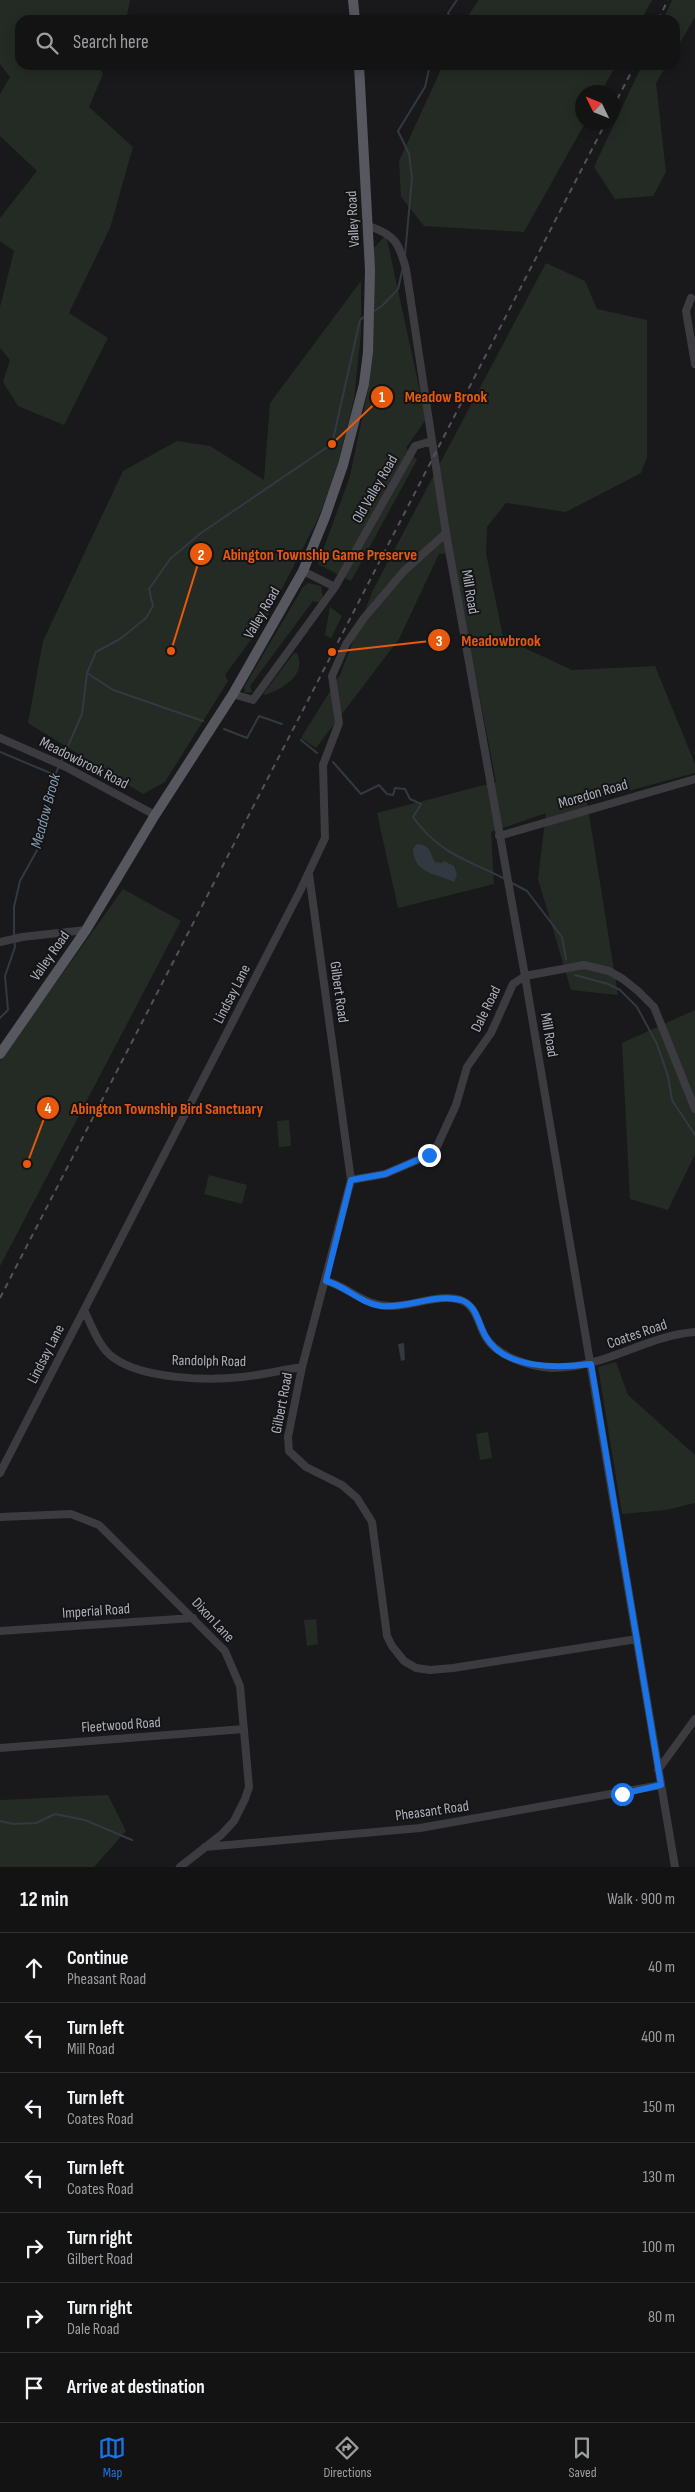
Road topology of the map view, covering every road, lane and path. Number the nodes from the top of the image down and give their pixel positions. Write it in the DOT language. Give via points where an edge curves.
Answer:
graph roads {
  1 [pos="353,0"];
  2 [pos="354,15"];
  3 [pos="359,70"];
  4 [pos="369,226"];
  5 [pos="691,298"];
  6 [pos="695,364"];
  7 [pos="432,441"];
  8 [pos="446,533"];
  9 [pos="303,571"];
  10 [pos="335,587"];
  11 [pos="232,694"];
  12 [pos="0,738"];
  13 [pos="695,779"];
  14 [pos="155,815"];
  15 [pos="499,836"];
  16 [pos="309,874"];
  17 [pos="86,930"];
  18 [pos="0,942"];
  19 [pos="525,976"];
  20 [pos="0,1054"];
  21 [pos="695,1109"];
  22 [pos="351,1180"];
  23 [pos="326,1281"];
  24 [pos="84,1310"];
  25 [pos="695,1332"];
  26 [pos="591,1364"];
  27 [pos="302,1367"];
  28 [pos="0,1473"];
  29 [pos="0,1517"];
  30 [pos="193,1618"];
  31 [pos="0,1631"];
  32 [pos="637,1639"];
  33 [pos="695,1719"];
  34 [pos="244,1729"];
  35 [pos="0,1748"];
  36 [pos="658,1770"];
  37 [pos="661,1785"];
  38 [pos="205,1847"];
  39 [pos="180,1867"];
  40 [pos="675,1867"];
  1 -- 2 [label="main road"];
  3 -- 4 [label="main road, Valley Road"];
  4 -- 7 [label="street, Mill Road" via="385,232 400,248"];
  4 -- 9 [label="main road, Valley Road" via="370,323 364,384 343,465"];
  5 -- 6 [label="street" via="686,311"];
  7 -- 8 [label="street, Mill Road"];
  7 -- 10 [label="street, Old Valley Road" via="418,444 413,449"];
  8 -- 15 [label="street, Mill Road"];
  8 -- 16 [label="street, Lindsay Lane" via="404,571 364,618 346,644 332,676 339,723 323,765 325,838"];
  9 -- 10 [label="street"];
  9 -- 11 [label="main road, Valley Road"];
  10 -- 11 [label="street, Old Valley Road" via="253,700"];
  11 -- 14 [label="main road, Valley Road"];
  12 -- 14 [label="street, Meadowbrook Road" via="50,759"];
  13 -- 15 [label="street, Moredon Road"];
  14 -- 17 [label="main road, Valley Road"];
  15 -- 19 [label="street, Mill Road"];
  16 -- 22 [label="street, Gilbert Road"];
  16 -- 24 [label="street, Lindsay Lane"];
  17 -- 18 [label="street"];
  17 -- 20 [label="main road, Valley Road"];
  19 -- 21 [label="street" via="584,965 609,971 638,991 654,1007"];
  19 -- 22 [label="street, Dale Road" via="514,984 491,1033 467,1067 456,1105 434,1152 385,1174"];
  19 -- 26 [label="street, Mill Road"];
  22 -- 23 [label="street, Gilbert Road"];
  23 -- 26 [label="street, Coates Road" via="360,1300 379,1306 462,1300 473,1309 489,1342 509,1356 549,1368"];
  23 -- 27 [label="street, Gilbert Road"];
  24 -- 27 [label="street, Randolph Road" via="100,1344 114,1358 133,1367 186,1377 240,1377"];
  24 -- 28 [label="street, Lindsay Lane"];
  25 -- 26 [label="street, Coates Road" via="662,1338"];
  26 -- 32 [label="street, Mill Road"];
  27 -- 32 [label="street, Gilbert Road" via="288,1437 289,1451 306,1467 342,1485 357,1498 372,1522 387,1636 404,1661 416,1668 430,1670"];
  29 -- 30 [label="street, Dixon Lane" via="59,1513 86,1518 106,1532"];
  30 -- 31 [label="street, Imperial Road"];
  30 -- 34 [label="street, Dixon Lane" via="225,1651 240,1686"];
  32 -- 36 [label="street, Mill Road"];
  33 -- 36 [label="street"];
  34 -- 35 [label="street, Fleetwood Road"];
  34 -- 38 [label="street, Dixon Lane" via="249,1787 234,1821"];
  36 -- 37 [label="street, Mill Road"];
  37 -- 38 [label="street, Pheasant Road" via="420,1828"];
  37 -- 40 [label="street, Mill Road"];
  38 -- 39 [label="street, Dixon Lane"];
}
